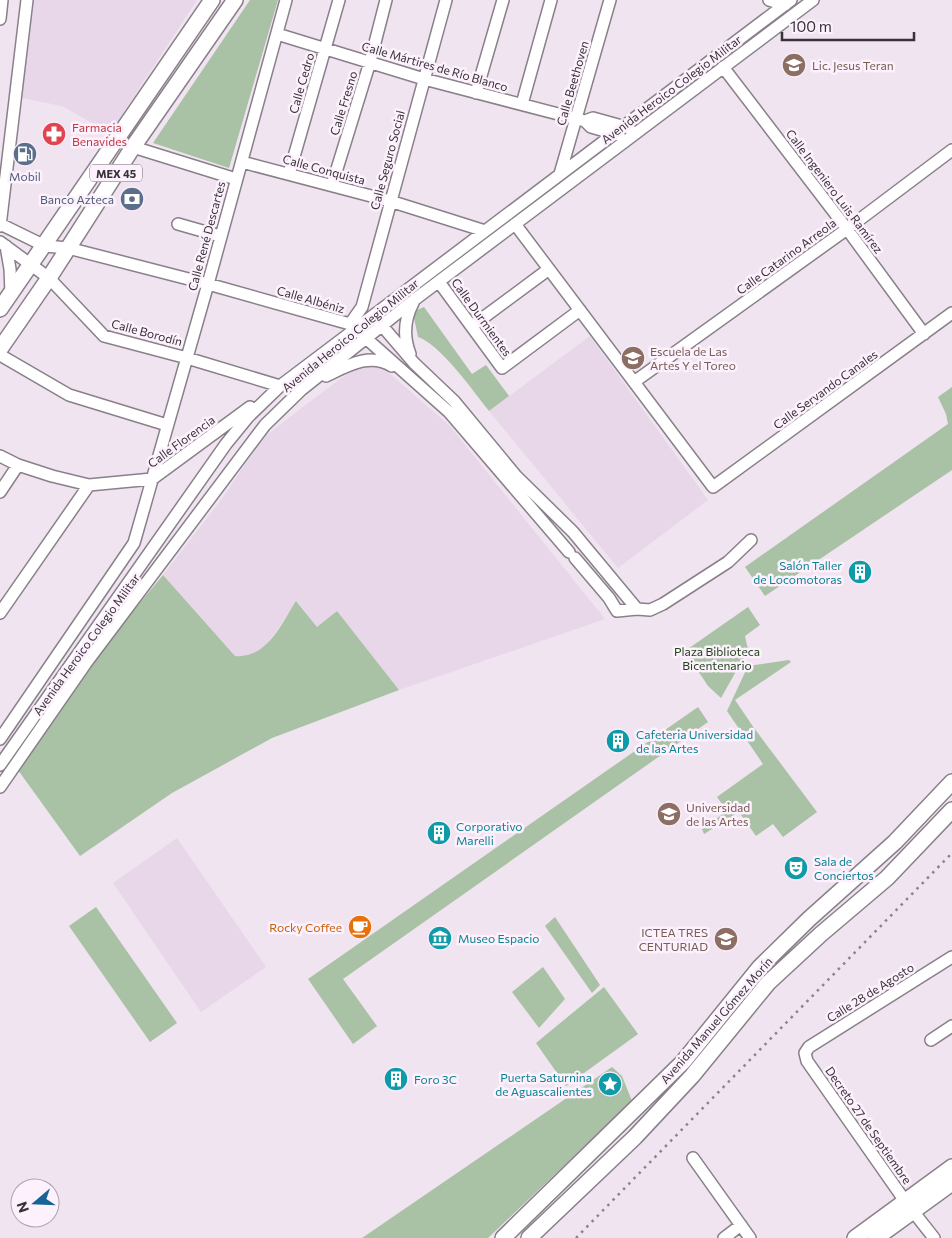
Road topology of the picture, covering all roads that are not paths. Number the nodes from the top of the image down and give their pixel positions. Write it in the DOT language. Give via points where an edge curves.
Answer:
graph roads {
  1 [pos="2,0"];
  2 [pos="26,0"];
  3 [pos="212,0"];
  4 [pos="236,0"];
  5 [pos="286,0"];
  6 [pos="339,0"];
  7 [pos="386,0"];
  8 [pos="446,0"];
  9 [pos="503,0"];
  10 [pos="551,0"];
  11 [pos="610,0"];
  12 [pos="769,0"];
  13 [pos="812,0"];
  14 [pos="788,2"];
  15 [pos="0,19"];
  16 [pos="277,34"];
  17 [pos="326,49"];
  18 [pos="370,62"];
  19 [pos="722,67"];
  20 [pos="424,79"];
  21 [pos="476,93"];
  22 [pos="522,104"];
  23 [pos="581,120"];
  24 [pos="626,126"];
  25 [pos="638,131"];
  26 [pos="616,134"];
  27 [pos="628,138"];
  28 [pos="133,147"];
  29 [pos="952,150"];
  30 [pos="4,152"];
  31 [pos="242,162"];
  32 [pos="289,174"];
  33 [pos="560,174"];
  34 [pos="236,178"];
  35 [pos="3,182"];
  36 [pos="332,186"];
  37 [pos="390,201"];
  38 [pos="0,224"];
  39 [pos="178,224"];
  40 [pos="515,224"];
  41 [pos="847,229"];
  42 [pos="485,231"];
  43 [pos="220,236"];
  44 [pos="3,244"];
  45 [pos="45,246"];
  46 [pos="68,248"];
  47 [pos="30,265"];
  48 [pos="549,269"];
  49 [pos="49,278"];
  50 [pos="439,282"];
  51 [pos="208,284"];
  52 [pos="11,293"];
  53 [pos="414,300"];
  54 [pos="0,309"];
  55 [pos="580,310"];
  56 [pos="952,313"];
  57 [pos="372,316"];
  58 [pos="383,325"];
  59 [pos="472,326"];
  60 [pos="353,327"];
  61 [pos="924,334"];
  62 [pos="367,338"];
  63 [pos="0,349"];
  64 [pos="0,355"];
  65 [pos="187,358"];
  66 [pos="414,363"];
  67 [pos="410,379"];
  68 [pos="634,382"];
  69 [pos="308,384"];
  70 [pos="280,386"];
  71 [pos="167,425"];
  72 [pos="0,456"];
  73 [pos="18,465"];
  74 [pos="152,479"];
  75 [pos="89,485"];
  76 [pos="0,492"];
  77 [pos="573,532"];
  78 [pos="750,540"];
  79 [pos="561,542"];
  80 [pos="615,583"];
  81 [pos="605,593"];
  82 [pos="637,609"];
  83 [pos="0,613"];
  84 [pos="0,739"];
  85 [pos="0,765"];
  86 [pos="952,782"];
  87 [pos="0,787"];
  88 [pos="952,810"];
  89 [pos="952,957"];
  90 [pos="950,1031"];
  91 [pos="931,1040"];
  92 [pos="805,1053"];
  93 [pos="692,1158"];
  94 [pos="952,1167"];
  95 [pos="952,1183"];
  96 [pos="909,1206"];
  97 [pos="741,1225"];
  98 [pos="503,1238"];
  99 [pos="530,1238"];
  100 [pos="724,1238"];
  101 [pos="750,1238"];
  102 [pos="855,1238"];
  103 [pos="876,1238"];
  104 [pos="934,1238"];
  1 -- 15 [label="street"];
  2 -- 30 [label="street"];
  3 -- 45 [label="main road, MEX 45"];
  4 -- 28 [label="main road, MEX 45"];
  5 -- 16 [label="street, Calle René Descartes"];
  6 -- 17 [label="street, Calle Cedro"];
  7 -- 18 [label="street, Calle Fresno"];
  8 -- 20 [label="street, Calle Seguro Social"];
  9 -- 21 [label="street"];
  10 -- 22 [label="street"];
  11 -- 23 [label="street, Calle Beethoven"];
  12 -- 14 [label="street"];
  13 -- 19 [label="street, Avenida Heroico Colegio Militar"];
  14 -- 24 [label="street, Avenida Heroico Colegio Militar"];
  16 -- 17 [label="street, Calle Mártires de Río Blanco"];
  16 -- 31 [label="street, Calle René Descartes"];
  17 -- 18 [label="street, Calle Mártires de Río Blanco"];
  17 -- 32 [label="street, Calle Cedro"];
  18 -- 20 [label="street, Calle Mártires de Río Blanco"];
  18 -- 36 [label="street, Calle Fresno"];
  19 -- 25 [label="street, Avenida Heroico Colegio Militar"];
  19 -- 41 [label="street, Calle Ingeniero Luis Ramírez"];
  20 -- 21 [label="street, Calle Mártires de Río Blanco"];
  20 -- 37 [label="street, Calle Seguro Social"];
  21 -- 22 [label="street, Calle Mártires de Río Blanco"];
  22 -- 23 [label="street, Calle Mártires de Río Blanco"];
  23 -- 24 [label="street, Calle Mártires de Río Blanco" via="593,118"];
  23 -- 26 [label="street, Calle Mártires de Río Blanco" via="591,127"];
  23 -- 33 [label="street, Calle Beethoven"];
  24 -- 25 [label="street, Calle Mártires de Río Blanco"];
  24 -- 26 [label="street, Avenida Heroico Colegio Militar"];
  25 -- 27 [label="street, Avenida Heroico Colegio Militar"];
  26 -- 27 [label="street, Calle Mártires de Río Blanco"];
  26 -- 33 [label="street, Avenida Heroico Colegio Militar"];
  27 -- 40 [label="street, Avenida Heroico Colegio Militar"];
  28 -- 34 [label="street"];
  28 -- 46 [label="main road, MEX 45"];
  29 -- 41 [label="street, Calle Catarino Arreola"];
  30 -- 35 [label="street"];
  31 -- 32 [label="street, Calle Conquista"];
  31 -- 34 [label="street, Calle René Descartes"];
  32 -- 36 [label="street, Calle Conquista"];
  33 -- 42 [label="street, Avenida Heroico Colegio Militar"];
  34 -- 43 [label="street, Calle René Descartes"];
  35 -- 38 [label="street"];
  36 -- 37 [label="street, Calle Conquista"];
  37 -- 42 [label="street, Calle Conquista"];
  37 -- 60 [label="street, Calle Seguro Social" via="362,307"];
  38 -- 45 [label="street"];
  39 -- 43 [label="street"];
  40 -- 48 [label="street"];
  40 -- 50 [label="street, Avenida Heroico Colegio Militar"];
  41 -- 61 [label="street, Calle Ingeniero Luis Ramírez"];
  41 -- 68 [label="street, Calle Catarino Arreola"];
  42 -- 57 [label="street, Avenida Heroico Colegio Militar"];
  43 -- 51 [label="street, Calle René Descartes"];
  44 -- 47 [label="street, Calle Borodín"];
  44 -- 52 [label="street" via="10,269"];
  45 -- 46 [label="street, Calle Albéniz"];
  45 -- 47 [label="main road, MEX 45"];
  46 -- 49 [label="main road, MEX 45"];
  46 -- 51 [label="street, Calle Albéniz"];
  47 -- 49 [label="street, Calle Borodín"];
  47 -- 52 [label="main road, MEX 45"];
  48 -- 55 [label="street"];
  48 -- 59 [label="street"];
  49 -- 63 [label="main road, MEX 45"];
  49 -- 65 [label="street, Calle Borodín" via="104,336"];
  50 -- 53 [label="street, Avenida Heroico Colegio Militar"];
  50 -- 59 [label="street, Calle Durmientes"];
  51 -- 60 [label="street, Calle Albéniz"];
  51 -- 65 [label="street, Calle René Descartes"];
  52 -- 54 [label="main road, MEX 45"];
  53 -- 58 [label="street, Avenida Heroico Colegio Militar"];
  53 -- 66 [label="street" via="408,312 405,340"];
  55 -- 59 [label="street, Calle Durmientes" via="502,368"];
  55 -- 68 [label="street"];
  56 -- 61 [label="street, Calle Servando Canales"];
  57 -- 58 [label="street"];
  57 -- 60 [label="street, Avenida Heroico Colegio Militar"];
  58 -- 62 [label="street, Avenida Heroico Colegio Militar"];
  58 -- 66 [label="street"];
  60 -- 62 [label="street, Calle Albéniz"];
  60 -- 70 [label="street, Avenida Heroico Colegio Militar"];
  61 -- 68 [label="street, Calle Servando Canales" via="713,487"];
  62 -- 67 [label="street, Calle Albéniz"];
  62 -- 69 [label="street, Avenida Heroico Colegio Militar"];
  64 -- 71 [label="street" via="69,395"];
  65 -- 70 [label="street, Calle Borodín"];
  65 -- 71 [label="street, Calle René Descartes"];
  66 -- 77 [label="street" via="454,401 516,476"];
  67 -- 69 [label="street" via="390,365 372,359"];
  67 -- 79 [label="street, Calle Albéniz" via="449,412"];
  69 -- 87 [label="street, Avenida Heroico Colegio Militar" via="265,425 86,663"];
  70 -- 74 [label="street, Calle Florencia"];
  70 -- 85 [label="street, Avenida Heroico Colegio Militar" via="226,444"];
  71 -- 74 [label="street, Calle René Descartes"];
  72 -- 73 [label="street, Calle Florencia"];
  73 -- 75 [label="street, Calle Florencia"];
  73 -- 76 [label="street"];
  74 -- 75 [label="street, Calle Florencia"];
  74 -- 84 [label="street, Avenida Heroico Colegio Militar" via="134,544"];
  75 -- 83 [label="street"];
  77 -- 79 [label="street"];
  77 -- 80 [label="street"];
  78 -- 82 [label="street" via="728,562 663,604 650,610"];
  79 -- 81 [label="street, Calle Albéniz"];
  80 -- 81 [label="street"];
  80 -- 82 [label="street"];
  81 -- 82 [label="street, Calle Albéniz" via="617,611"];
  86 -- 98 [label="main road, Avenida Manuel Gómez Morín" via="895,842 760,967 683,1062"];
  88 -- 99 [label="main road, Avenida Manuel Gómez Morín" via="887,878 768,983 692,1076 636,1137"];
  89 -- 92 [label="street, Calle 28 de Agosto" via="809,1047"];
  90 -- 91 [label="street"];
  92 -- 96 [label="street, Decreto 27 de Septiembre" via="807,1061"];
  93 -- 97 [label="street"];
  94 -- 96 [label="main road"];
  95 -- 96 [label="main road"];
  96 -- 102 [label="main road"];
  96 -- 103 [label="main road"];
  96 -- 104 [label="street, Decreto 27 de Septiembre"];
  97 -- 100 [label="street"];
  97 -- 101 [label="street"];
}
